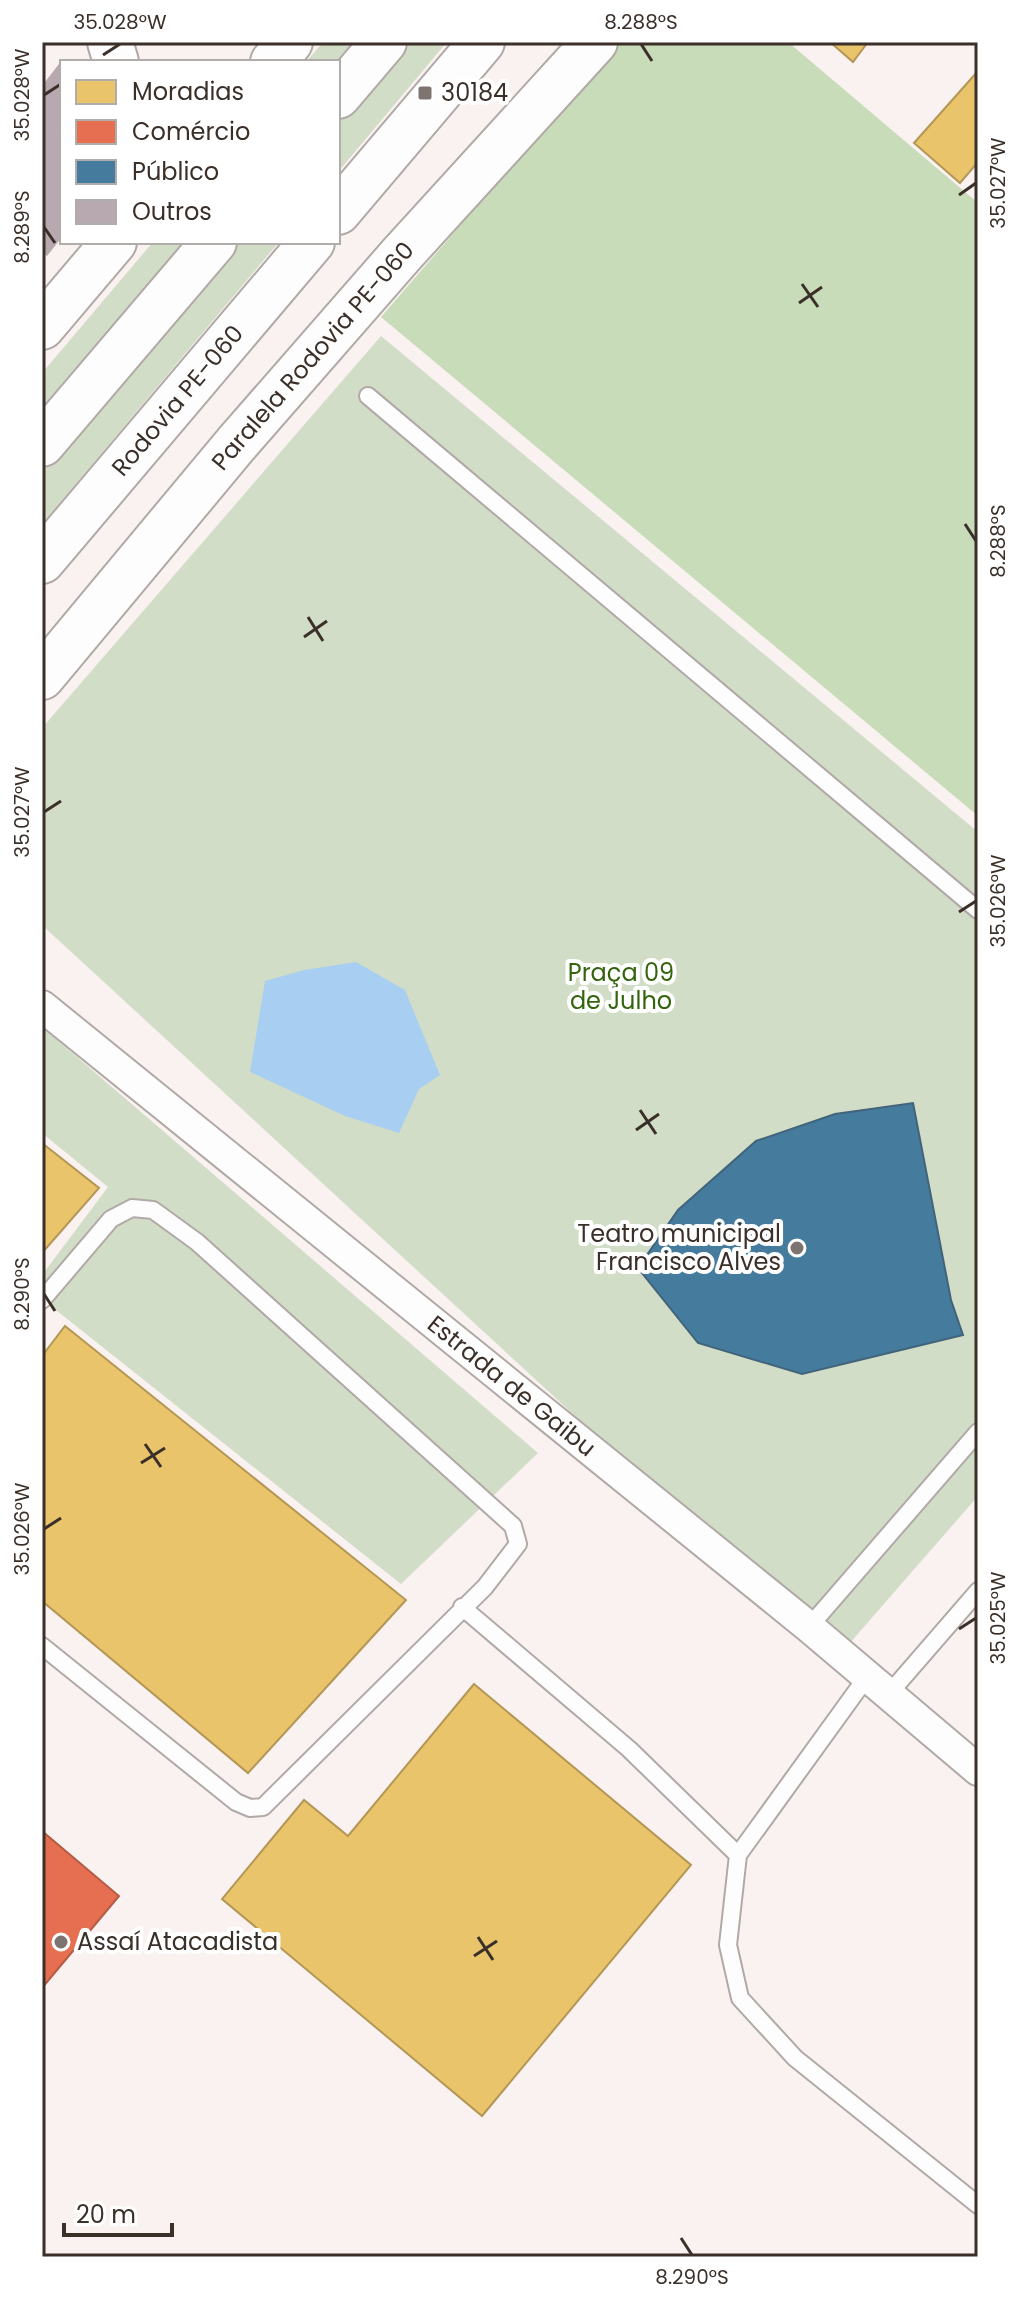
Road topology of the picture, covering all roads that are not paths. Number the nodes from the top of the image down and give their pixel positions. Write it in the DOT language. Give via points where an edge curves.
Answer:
graph roads {
  1 [pos="290,42"];
  2 [pos="384,42"];
  3 [pos="482,42"];
  4 [pos="595,42"];
  5 [pos="275,60"];
  6 [pos="340,94"];
  7 [pos="340,210"];
  8 [pos="112,244"];
  9 [pos="212,244"];
  10 [pos="310,244"];
  11 [pos="42,327"];
  12 [pos="368,396"];
  13 [pos="42,444"];
  14 [pos="42,561"];
  15 [pos="42,677"];
  16 [pos="978,910"];
  17 [pos="42,1006"];
  18 [pos="42,1300"];
  19 [pos="978,1432"];
  20 [pos="978,1591"];
  21 [pos="462,1607"];
  22 [pos="809,1627"];
  23 [pos="42,1646"];
  24 [pos="877,1687"];
  25 [pos="978,1770"];
  26 [pos="738,1855"];
  27 [pos="978,2205"];
  1 -- 5 [label="main road"];
  2 -- 6 [label="main road"];
  3 -- 7 [label="main road"];
  4 -- 15 [label="main road, Paralela Rodovia PE-060" via="390,266"];
  8 -- 11 [label="main road"];
  9 -- 13 [label="main road"];
  10 -- 14 [label="main road, Rodovia PE-060"];
  12 -- 16 [label="lane"];
  17 -- 22 [label="street, Estrada de Gaibu"];
  18 -- 21 [label="lane" via="111,1219 132,1208 153,1210 176,1225 513,1526 518,1544"];
  19 -- 22 [label="lane"];
  20 -- 24 [label="lane"];
  21 -- 23 [label="lane" via="263,1807 236,1802"];
  21 -- 26 [label="lane" via="629,1749"];
  22 -- 24 [label="street, Estrada de Gaibu"];
  24 -- 25 [label="street, Estrada de Gaibu"];
  24 -- 26 [label="lane"];
  26 -- 27 [label="lane" via="728,1945 740,1998 795,2058"];
}
